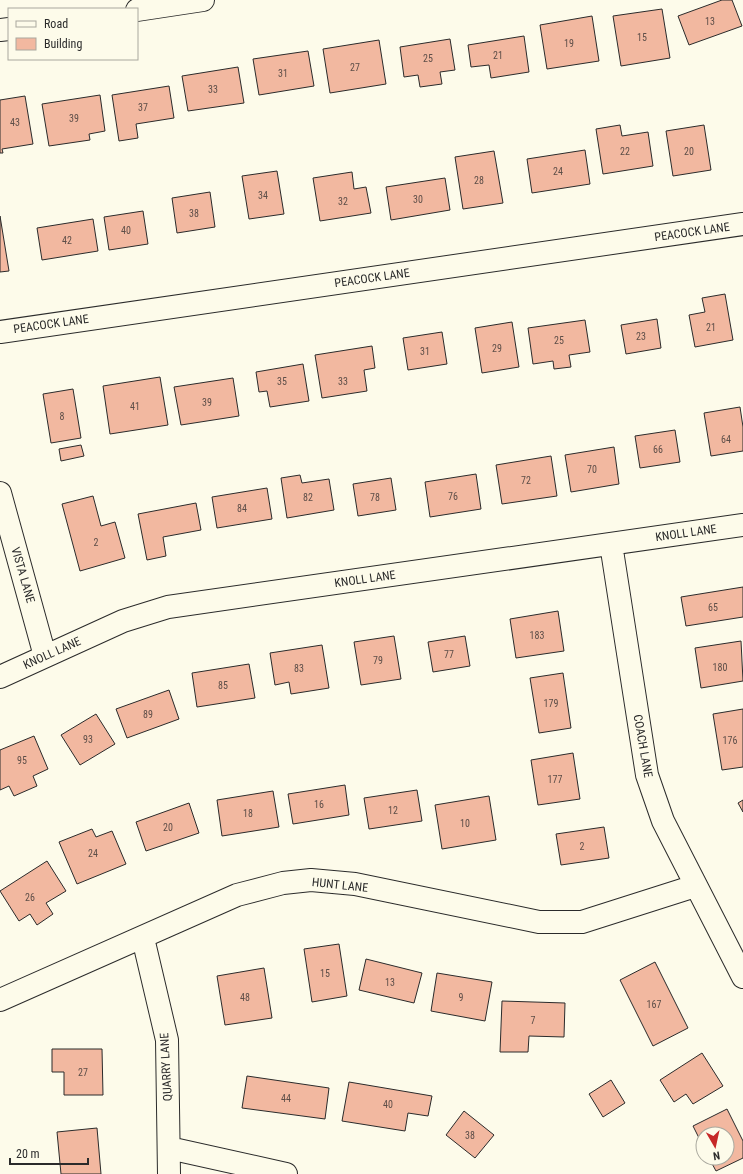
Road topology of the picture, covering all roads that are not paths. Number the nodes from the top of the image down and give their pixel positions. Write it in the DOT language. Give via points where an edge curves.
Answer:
graph roads {
  1 [pos="203,0"];
  2 [pos="138,10"];
  3 [pos="743,224"];
  4 [pos="0,332"];
  5 [pos="0,493"];
  6 [pos="743,525"];
  7 [pos="611,544"];
  8 [pos="45,656"];
  9 [pos="0,677"];
  10 [pos="696,886"];
  11 [pos="143,938"];
  12 [pos="743,977"];
  13 [pos="0,1000"];
  14 [pos="169,1148"];
  15 [pos="169,1174"];
  16 [pos="286,1174"];
  1 -- 2 [label="street"];
  3 -- 4 [label="street, PEACOCK LANE"];
  5 -- 8 [label="street, VISTA LANE"];
  6 -- 7 [label="street, KNOLL LANE"];
  7 -- 8 [label="street, KNOLL LANE" via="168,607 122,622"];
  7 -- 10 [label="street, COACH LANE" via="646,775 663,821"];
  8 -- 9 [label="street, KNOLL LANE"];
  10 -- 11 [label="street, HUNT LANE" via="582,922 539,922 355,884 311,880 283,883 237,895"];
  10 -- 12 [label="street, COACH LANE"];
  11 -- 13 [label="street, HUNT LANE"];
  11 -- 14 [label="street, QUARRY LANE" via="167,1040"];
  14 -- 15 [label="street, QUARRY LANE"];
  14 -- 16 [label="street"];
}
